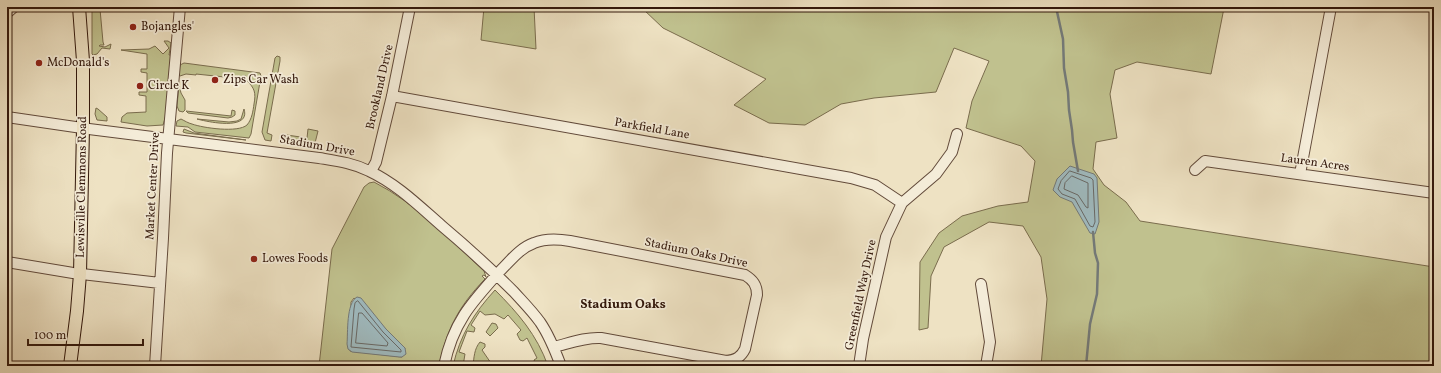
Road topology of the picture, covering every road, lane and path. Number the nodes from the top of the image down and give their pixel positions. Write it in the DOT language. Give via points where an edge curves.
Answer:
graph roads {
  1 [pos="14,7"];
  2 [pos="79,7"];
  3 [pos="180,7"];
  4 [pos="410,7"];
  5 [pos="1331,7"];
  6 [pos="7,13"];
  7 [pos="392,96"];
  8 [pos="7,117"];
  9 [pos="84,128"];
  10 [pos="957,134"];
  11 [pos="169,139"];
  12 [pos="1196,170"];
  13 [pos="371,171"];
  14 [pos="1300,174"];
  15 [pos="1434,193"];
  16 [pos="902,203"];
  17 [pos="7,262"];
  18 [pos="80,274"];
  19 [pos="497,275"];
  20 [pos="160,283"];
  21 [pos="981,284"];
  22 [pos="554,347"];
  23 [pos="70,366"];
  24 [pos="154,366"];
  25 [pos="444,366"];
  26 [pos="560,366"];
  27 [pos="859,366"];
  28 [pos="986,366"];
  1 -- 6 [label="street"];
  2 -- 9 [label="main road, Lewisville Clemmons Road"];
  3 -- 11 [label="street, Market Center Drive"];
  4 -- 7 [label="street, Brookland Drive"];
  5 -- 14 [label="street"];
  7 -- 13 [label="street, Brookland Drive" via="376,162"];
  7 -- 16 [label="street, Parkfield Lane" via="851,178 875,185"];
  8 -- 9 [label="street, Stadium Drive"];
  9 -- 11 [label="street, Stadium Drive"];
  9 -- 18 [label="main road, Lewisville Clemmons Road"];
  10 -- 16 [label="street, Greenfield Way Drive" via="952,152 936,174"];
  11 -- 13 [label="street, Stadium Drive" via="332,160"];
  11 -- 20 [label="street, Market Center Drive"];
  12 -- 14 [label="street, Lauren Acres" via="1205,161"];
  13 -- 19 [label="street, Stadium Drive" via="406,194"];
  14 -- 15 [label="street, Lauren Acres"];
  16 -- 27 [label="street, Greenfield Way Drive" via="886,237"];
  17 -- 18 [label="street"];
  18 -- 20 [label="street"];
  18 -- 23 [label="main road, Lewisville Clemmons Road"];
  19 -- 22 [label="street, Stadium Drive" via="536,317"];
  19 -- 22 [label="street, Stadium Oaks Drive" via="527,246 556,239 745,275 751,278 757,289 746,349 732,361 601,338 581,339"];
  19 -- 25 [label="street" via="461,318 450,341"];
  20 -- 24 [label="street, Market Center Drive"];
  21 -- 28 [label="street" via="990,342"];
  22 -- 26 [label="street, Stadium Drive"];
}
